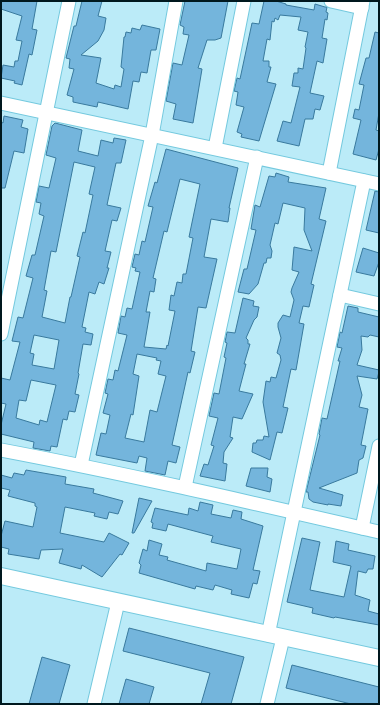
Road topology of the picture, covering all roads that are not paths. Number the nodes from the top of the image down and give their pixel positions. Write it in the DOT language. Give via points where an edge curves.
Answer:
graph roads {
  1 [pos="69,1"];
  2 [pos="176,1"];
  3 [pos="244,1"];
  4 [pos="331,1"];
  5 [pos="362,4"];
  6 [pos="1,103"];
  7 [pos="46,112"];
  8 [pos="152,135"];
  9 [pos="215,148"];
  10 [pos="257,157"];
  11 [pos="329,173"];
  12 [pos="364,181"];
  13 [pos="379,184"];
  14 [pos="340,295"];
  15 [pos="379,304"];
  16 [pos="1,334"];
  17 [pos="379,446"];
  18 [pos="1,450"];
  19 [pos="81,465"];
  20 [pos="185,487"];
  21 [pos="294,512"];
  22 [pos="362,528"];
  23 [pos="379,532"];
  24 [pos="1,576"];
  25 [pos="118,602"];
  26 [pos="276,637"];
  27 [pos="379,658"];
  28 [pos="94,704"];
  29 [pos="266,704"];
  1 -- 7 [label="street"];
  2 -- 8 [label="street"];
  3 -- 9 [label="street"];
  4 -- 5 [label="street"];
  5 -- 11 [label="street"];
  6 -- 7 [label="street"];
  7 -- 8 [label="street"];
  7 -- 16 [label="street"];
  8 -- 9 [label="street"];
  8 -- 19 [label="street"];
  9 -- 10 [label="street"];
  10 -- 11 [label="street"];
  10 -- 20 [label="street"];
  11 -- 12 [label="street"];
  12 -- 13 [label="street"];
  12 -- 14 [label="street"];
  14 -- 15 [label="street"];
  14 -- 21 [label="street"];
  17 -- 22 [label="street"];
  18 -- 19 [label="street"];
  19 -- 20 [label="street"];
  20 -- 21 [label="street"];
  21 -- 22 [label="street"];
  21 -- 26 [label="street"];
  22 -- 23 [label="street"];
  24 -- 25 [label="street"];
  25 -- 26 [label="street"];
  25 -- 28 [label="street"];
  26 -- 27 [label="street"];
  26 -- 29 [label="street"];
}
